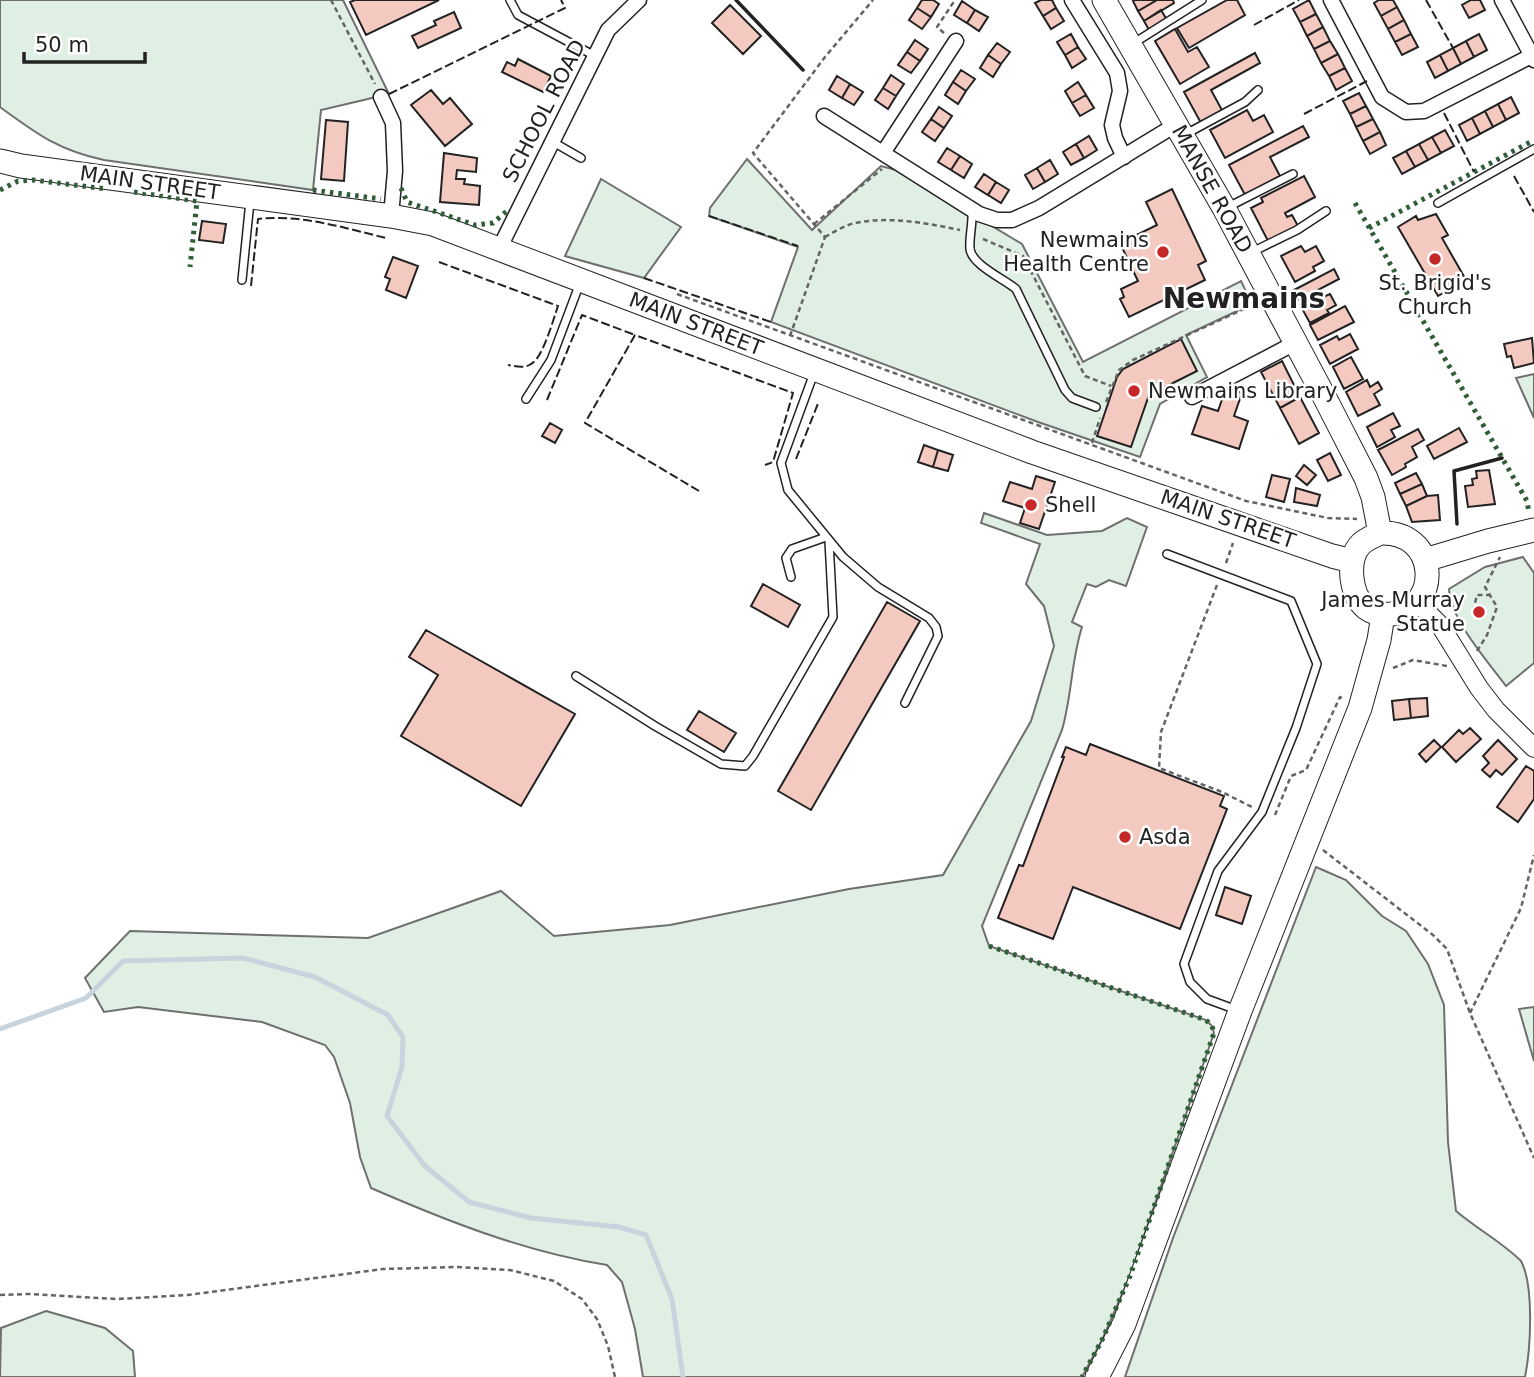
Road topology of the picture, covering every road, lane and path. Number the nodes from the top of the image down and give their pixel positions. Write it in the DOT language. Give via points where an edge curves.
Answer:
graph roads {
  1 [pos="331,0"];
  2 [pos="510,0"];
  3 [pos="639,0"];
  4 [pos="873,0"];
  5 [pos="956,0"];
  6 [pos="1073,0"];
  7 [pos="1104,0"];
  8 [pos="1202,0"];
  9 [pos="1331,0"];
  10 [pos="1502,0"];
  11 [pos="956,41"];
  12 [pos="1130,45"];
  13 [pos="595,57"];
  14 [pos="1533,58"];
  15 [pos="1258,90"];
  16 [pos="381,97"];
  17 [pos="824,116"];
  18 [pos="1180,130"];
  19 [pos="553,142"];
  20 [pos="1534,149"];
  21 [pos="888,156"];
  22 [pos="1124,157"];
  23 [pos="581,158"];
  24 [pos="7,166"];
  25 [pos="1293,174"];
  26 [pos="250,197"];
  27 [pos="1438,202"];
  28 [pos="1224,208"];
  29 [pos="972,209"];
  30 [pos="1326,211"];
  31 [pos="391,216"];
  32 [pos="814,224"];
  33 [pos="499,249"];
  34 [pos="1248,253"];
  35 [pos="242,280"];
  36 [pos="580,280"];
  37 [pos="673,293"];
  38 [pos="1271,296"];
  39 [pos="790,335"];
  40 [pos="1295,343"];
  41 [pos="783,357"];
  42 [pos="815,369"];
  43 [pos="1192,397"];
  44 [pos="526,399"];
  45 [pos="1096,407"];
  46 [pos="1092,443"];
  47 [pos="1379,526"];
  48 [pos="1534,530"];
  49 [pos="827,539"];
  50 [pos="1167,554"];
  51 [pos="1425,560"];
  52 [pos="1352,561"];
  53 [pos="791,577"];
  54 [pos="1490,595"];
  55 [pos="1417,603"];
  56 [pos="1473,611"];
  57 [pos="1383,615"];
  58 [pos="576,677"];
  59 [pos="905,703"];
  60 [pos="1534,748"];
  61 [pos="1310,840"];
  62 [pos="1534,855"];
  63 [pos="1240,1011"];
  64 [pos="1470,1013"];
  65 [pos="1534,1158"];
  66 [pos="0,1295"];
  67 [pos="615,1377"];
  68 [pos="1097,1377"];
  1 -- 16 [label="path"];
  2 -- 13 [label="lane" via="518,15"];
  3 -- 13 [label="street, SCHOOL ROAD" via="608,30"];
  4 -- 32 [label="path" via="753,153"];
  5 -- 11 [label="path" via="937,27"];
  6 -- 22 [label="street" via="1117,73 1120,90 1112,125"];
  7 -- 12 [label="main road, MANSE ROAD"];
  8 -- 12 [label="lane"];
  9 -- 14 [label="street" via="1382,97 1406,113 1424,111"];
  10 -- 14 [label="street"];
  11 -- 21 [label="street"];
  12 -- 18 [label="main road, MANSE ROAD"];
  13 -- 19 [label="street, SCHOOL ROAD"];
  15 -- 18 [label="lane" via="1245,102"];
  16 -- 31 [label="street" via="393,123"];
  17 -- 21 [label="street"];
  18 -- 22 [label="street"];
  18 -- 28 [label="main road, MANSE ROAD"];
  19 -- 23 [label="lane"];
  19 -- 33 [label="street, SCHOOL ROAD"];
  20 -- 27 [label="lane"];
  21 -- 29 [label="street"];
  21 -- 32 [label="path"];
  22 -- 29 [label="street" via="1012,220 997,220"];
  24 -- 26 [label="main road, MAIN STREET"];
  25 -- 28 [label="lane"];
  26 -- 31 [label="main road, MAIN STREET"];
  26 -- 35 [label="lane"];
  28 -- 34 [label="main road, MANSE ROAD"];
  29 -- 45 [label="lane" via="971,255 1016,289 1065,390 1072,398"];
  30 -- 34 [label="lane"];
  31 -- 33 [label="main road, MAIN STREET" via="433,224"];
  32 -- 39 [label="path" via="825,237"];
  33 -- 36 [label="main road, MAIN STREET"];
  34 -- 38 [label="main road, MANSE ROAD"];
  36 -- 41 [label="main road, MAIN STREET"];
  36 -- 44 [label="lane" via="551,360"];
  37 -- 39 [label="path"];
  38 -- 40 [label="main road, MANSE ROAD"];
  38 -- 46 [label="path" via="1119,370"];
  39 -- 41 [label="path"];
  39 -- 46 [label="path"];
  40 -- 43 [label="street"];
  40 -- 47 [label="main road, MANSE ROAD" via="1366,478"];
  41 -- 42 [label="main road, MAIN STREET"];
  42 -- 49 [label="lane" via="781,463 788,491"];
  42 -- 52 [label="main road, MAIN STREET" via="1032,452"];
  46 -- 47 [label="path" via="1247,501"];
  47 -- 51 [label="main road" via="1412,540"];
  47 -- 52 [label="main road"];
  48 -- 51 [label="main road"];
  49 -- 53 [label="lane" via="792,549 786,558"];
  49 -- 58 [label="lane" via="834,617 745,766 721,764"];
  49 -- 59 [label="lane" via="878,587 936,627 938,636"];
  50 -- 63 [label="lane" via="1291,601 1317,664 1262,812 1217,871 1184,964 1190,982 1206,999"];
  51 -- 55 [label="main road" via="1426,582"];
  52 -- 57 [label="main road" via="1358,598"];
  54 -- 56 [label="path" via="1477,595"];
  55 -- 57 [label="main road" via="1398,614"];
  55 -- 60 [label="street" via="1440,625 1496,710"];
  57 -- 61 [label="main road" via="1366,690"];
  61 -- 63 [label="main road"];
  61 -- 64 [label="path" via="1447,949"];
  62 -- 64 [label="path" via="1521,908"];
  63 -- 68 [label="main road" via="1124,1324"];
  64 -- 65 [label="path"];
  66 -- 67 [label="path" via="117,1299 188,1295 383,1269 510,1270 554,1281 582,1299 597,1319"];
}
